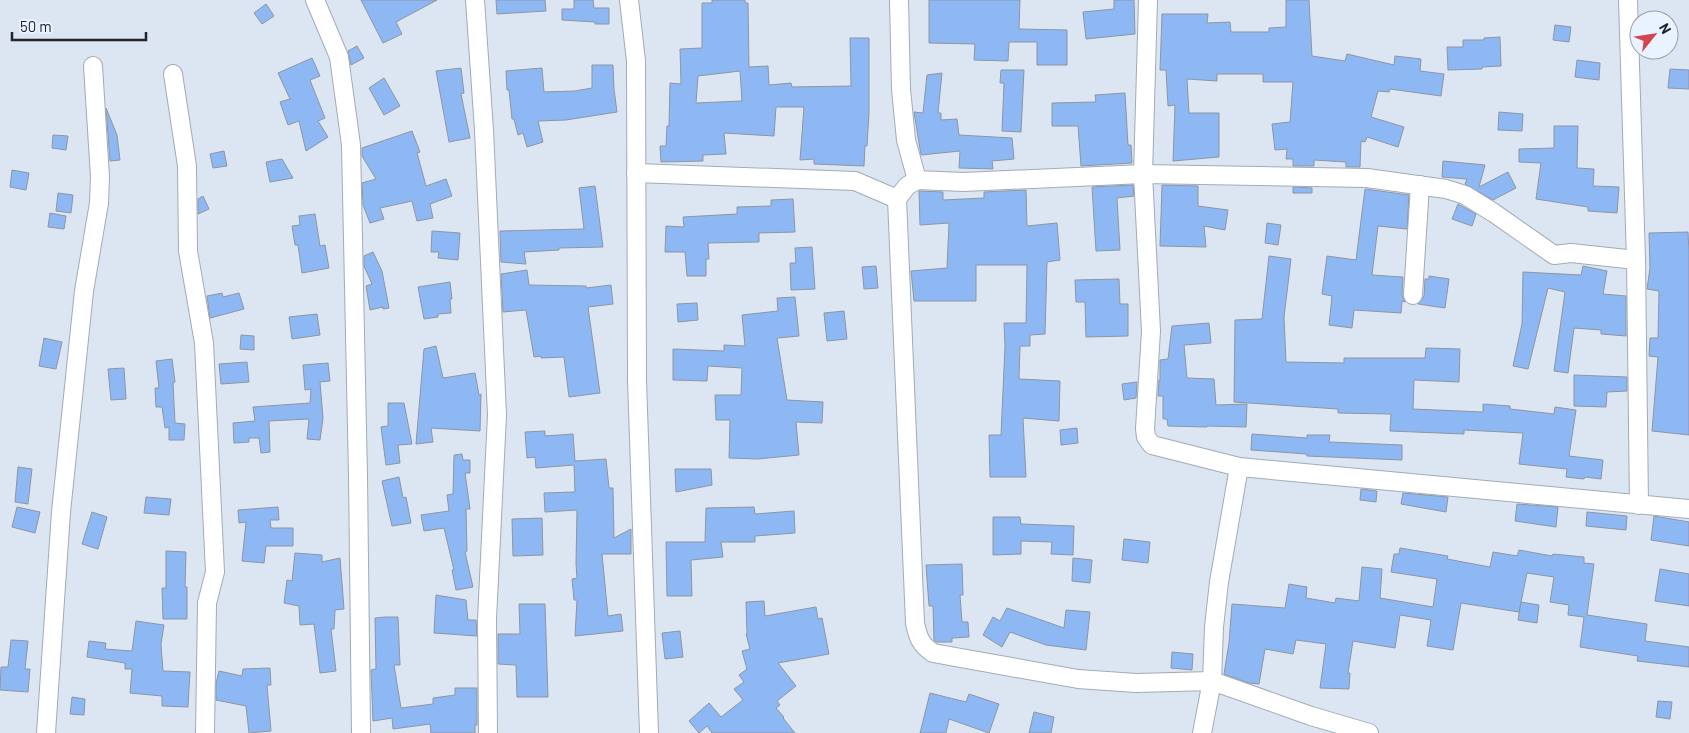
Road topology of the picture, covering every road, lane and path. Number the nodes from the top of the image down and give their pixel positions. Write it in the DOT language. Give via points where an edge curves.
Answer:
graph roads {
  1 [pos="315,0"];
  2 [pos="475,0"];
  3 [pos="629,0"];
  4 [pos="899,0"];
  5 [pos="1148,0"];
  6 [pos="1628,0"];
  7 [pos="93,66"];
  8 [pos="173,74"];
  9 [pos="636,173"];
  10 [pos="1144,174"];
  11 [pos="918,180"];
  12 [pos="1420,185"];
  13 [pos="897,199"];
  14 [pos="1636,260"];
  15 [pos="1413,295"];
  16 [pos="1239,467"];
  17 [pos="1639,505"];
  18 [pos="1689,509"];
  19 [pos="1212,681"];
  20 [pos="46,733"];
  21 [pos="206,733"];
  22 [pos="361,733"];
  23 [pos="488,733"];
  24 [pos="649,733"];
  25 [pos="1202,733"];
  26 [pos="1369,733"];
  1 -- 22 [label="street" via="339,57 351,145"];
  2 -- 23 [label="street" via="497,415 487,619"];
  3 -- 9 [label="street" via="636,61"];
  4 -- 11 [label="street" via="906,140"];
  5 -- 10 [label="street"];
  6 -- 14 [label="street"];
  7 -- 20 [label="street" via="99,203 84,291 61,512"];
  8 -- 21 [label="street" via="187,166 188,251 204,353 215,572 207,603"];
  9 -- 13 [label="street" via="855,181"];
  9 -- 24 [label="street" via="637,380"];
  10 -- 11 [label="street" via="963,182"];
  10 -- 12 [label="street" via="1367,178"];
  10 -- 16 [label="street" via="1151,331 1146,437 1152,445"];
  11 -- 13 [label="street" via="907,186"];
  12 -- 14 [label="street" via="1465,195 1554,255 1571,253"];
  12 -- 15 [label="street"];
  13 -- 19 [label="street" via="914,623 924,647 933,654 1078,679 1136,683"];
  14 -- 17 [label="street"];
  16 -- 17 [label="street"];
  16 -- 19 [label="street" via="1219,582"];
  17 -- 18 [label="street"];
  19 -- 25 [label="street"];
  19 -- 26 [label="street"];
}
